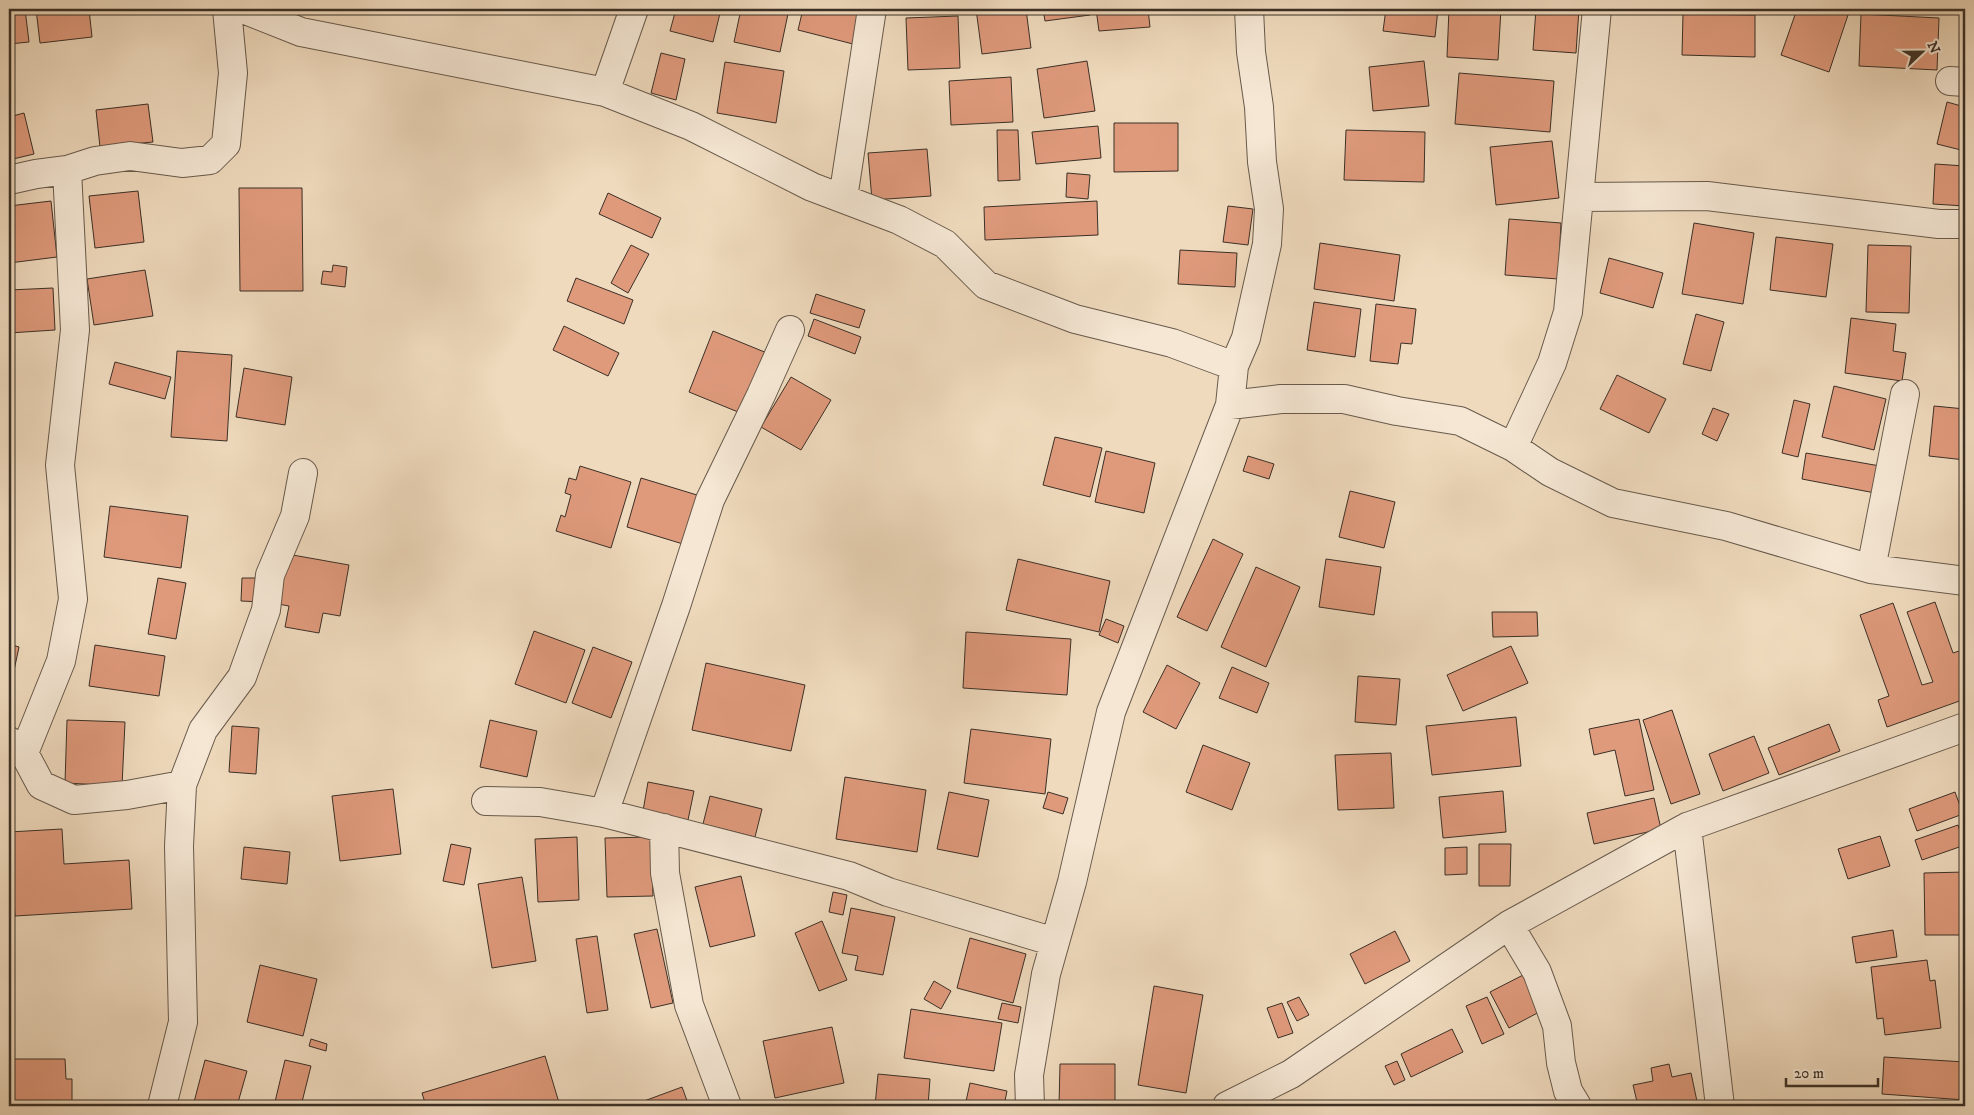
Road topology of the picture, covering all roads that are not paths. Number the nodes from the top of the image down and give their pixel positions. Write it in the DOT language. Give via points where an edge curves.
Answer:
graph roads {
  1 [pos="226,9"];
  2 [pos="243,9"];
  3 [pos="634,9"];
  4 [pos="872,9"];
  5 [pos="1250,9"];
  6 [pos="1597,9"];
  7 [pos="605,92"];
  8 [pos="67,170"];
  9 [pos="9,180"];
  10 [pos="1580,197"];
  11 [pos="842,198"];
  12 [pos="1965,224"];
  13 [pos="790,330"];
  14 [pos="1234,366"];
  15 [pos="1905,394"];
  16 [pos="1230,405"];
  17 [pos="1513,447"];
  18 [pos="303,473"];
  19 [pos="1871,569"];
  20 [pos="1965,581"];
  21 [pos="1965,730"];
  22 [pos="16,747"];
  23 [pos="182,785"];
  24 [pos="486,801"];
  25 [pos="604,813"];
  26 [pos="1687,826"];
  27 [pos="664,828"];
  28 [pos="1509,925"];
  29 [pos="1055,942"];
  30 [pos="162,1106"];
  31 [pos="727,1106"];
  32 [pos="1030,1106"];
  33 [pos="1226,1106"];
  34 [pos="1577,1106"];
  35 [pos="1720,1106"];
  1 -- 8 [label="street" via="232,73 226,144 210,160 182,163 130,156 95,161"];
  2 -- 7 [label="street" via="300,32"];
  3 -- 7 [label="street"];
  4 -- 11 [label="street"];
  5 -- 14 [label="street" via="1251,52 1260,107 1262,162 1269,209 1268,244 1246,338"];
  6 -- 10 [label="street"];
  7 -- 11 [label="street" via="691,126 812,187"];
  8 -- 9 [label="street"];
  8 -- 22 [label="street" via="75,330 60,464 73,600 61,661"];
  10 -- 12 [label="street" via="1707,196 1939,224"];
  10 -- 17 [label="street" via="1568,312 1552,363"];
  11 -- 14 [label="street" via="899,220 945,244 986,285 1075,319 1172,344"];
  13 -- 25 [label="street" via="710,500"];
  14 -- 16 [label="street"];
  15 -- 19 [label="street"];
  16 -- 17 [label="street" via="1281,399 1344,399 1460,422"];
  16 -- 29 [label="street" via="1111,712"];
  17 -- 19 [label="street" via="1550,472 1613,503 1726,526"];
  18 -- 23 [label="street" via="295,516 270,575 266,610 242,677 202,730"];
  19 -- 20 [label="street"];
  21 -- 26 [label="street"];
  22 -- 23 [label="street" via="41,785 74,800"];
  23 -- 30 [label="street" via="179,846 183,1022"];
  24 -- 25 [label="street" via="540,802"];
  25 -- 27 [label="street"];
  26 -- 28 [label="street"];
  26 -- 35 [label="street"];
  27 -- 29 [label="street" via="849,876 888,892"];
  27 -- 31 [label="street" via="665,873 689,1005"];
  28 -- 33 [label="street" via="1291,1074"];
  28 -- 34 [label="street" via="1537,972 1557,1026 1568,1090"];
  29 -- 32 [label="street" via="1046,974 1029,1075"];
}
